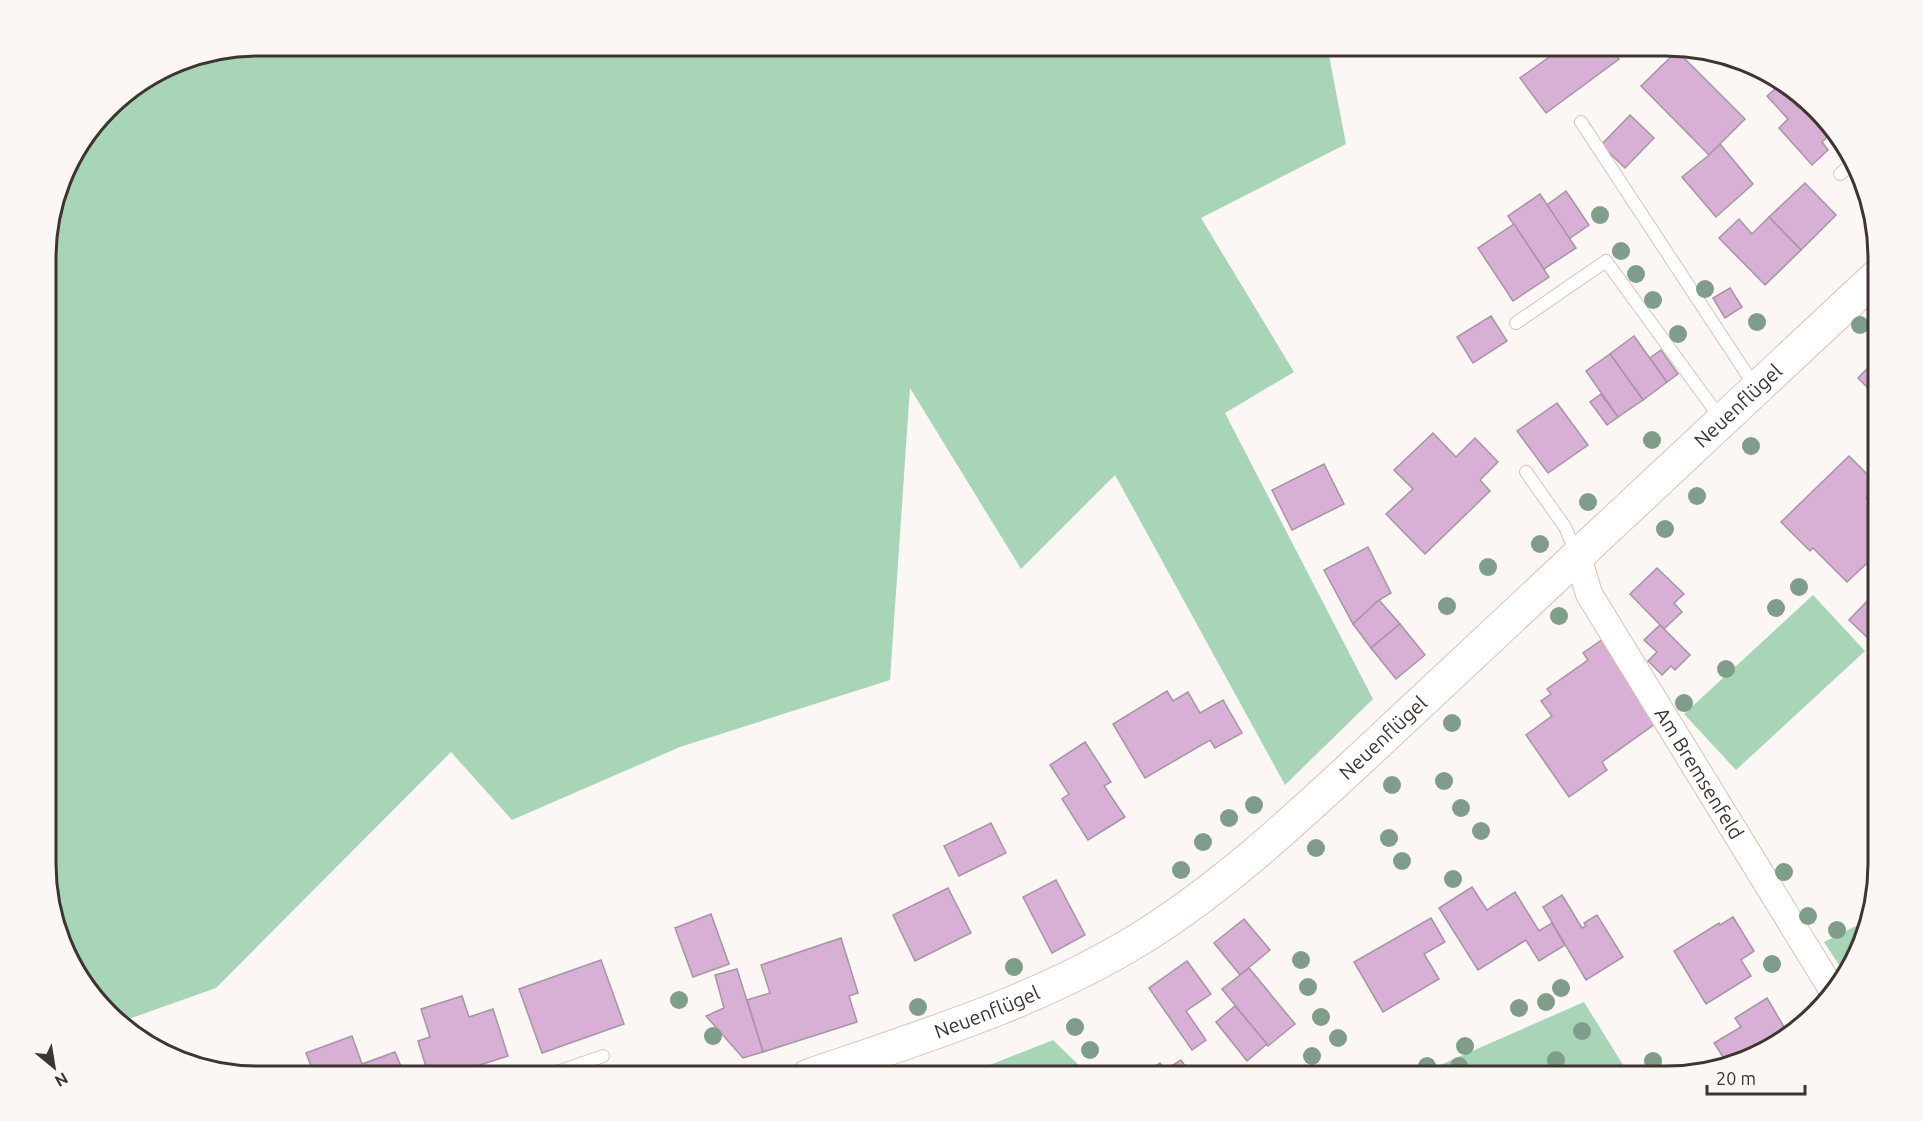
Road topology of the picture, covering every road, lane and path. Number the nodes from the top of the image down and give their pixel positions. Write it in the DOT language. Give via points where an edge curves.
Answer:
graph roads {
  1 [pos="1581,122"];
  2 [pos="1847,168"];
  3 [pos="1840,174"];
  4 [pos="1867,285"];
  5 [pos="1516,323"];
  6 [pos="1757,389"];
  7 [pos="1722,421"];
  8 [pos="1526,472"];
  9 [pos="1578,556"];
  10 [pos="1828,983"];
  11 [pos="603,1056"];
  12 [pos="575,1066"];
  13 [pos="838,1066"];
  1 -- 6 [label="lane"];
  2 -- 3 [label="lane"];
  4 -- 6 [label="main road, Neuenflügel"];
  5 -- 7 [label="lane" via="1606,261"];
  6 -- 7 [label="main road, Neuenflügel"];
  7 -- 9 [label="main road, Neuenflügel"];
  8 -- 9 [label="lane"];
  9 -- 10 [label="street, Am Bremsenfeld" via="1589,594"];
  9 -- 13 [label="main road, Neuenflügel" via="1272,840 1173,917 1110,956 1033,994"];
  11 -- 12 [label="lane"];
}
